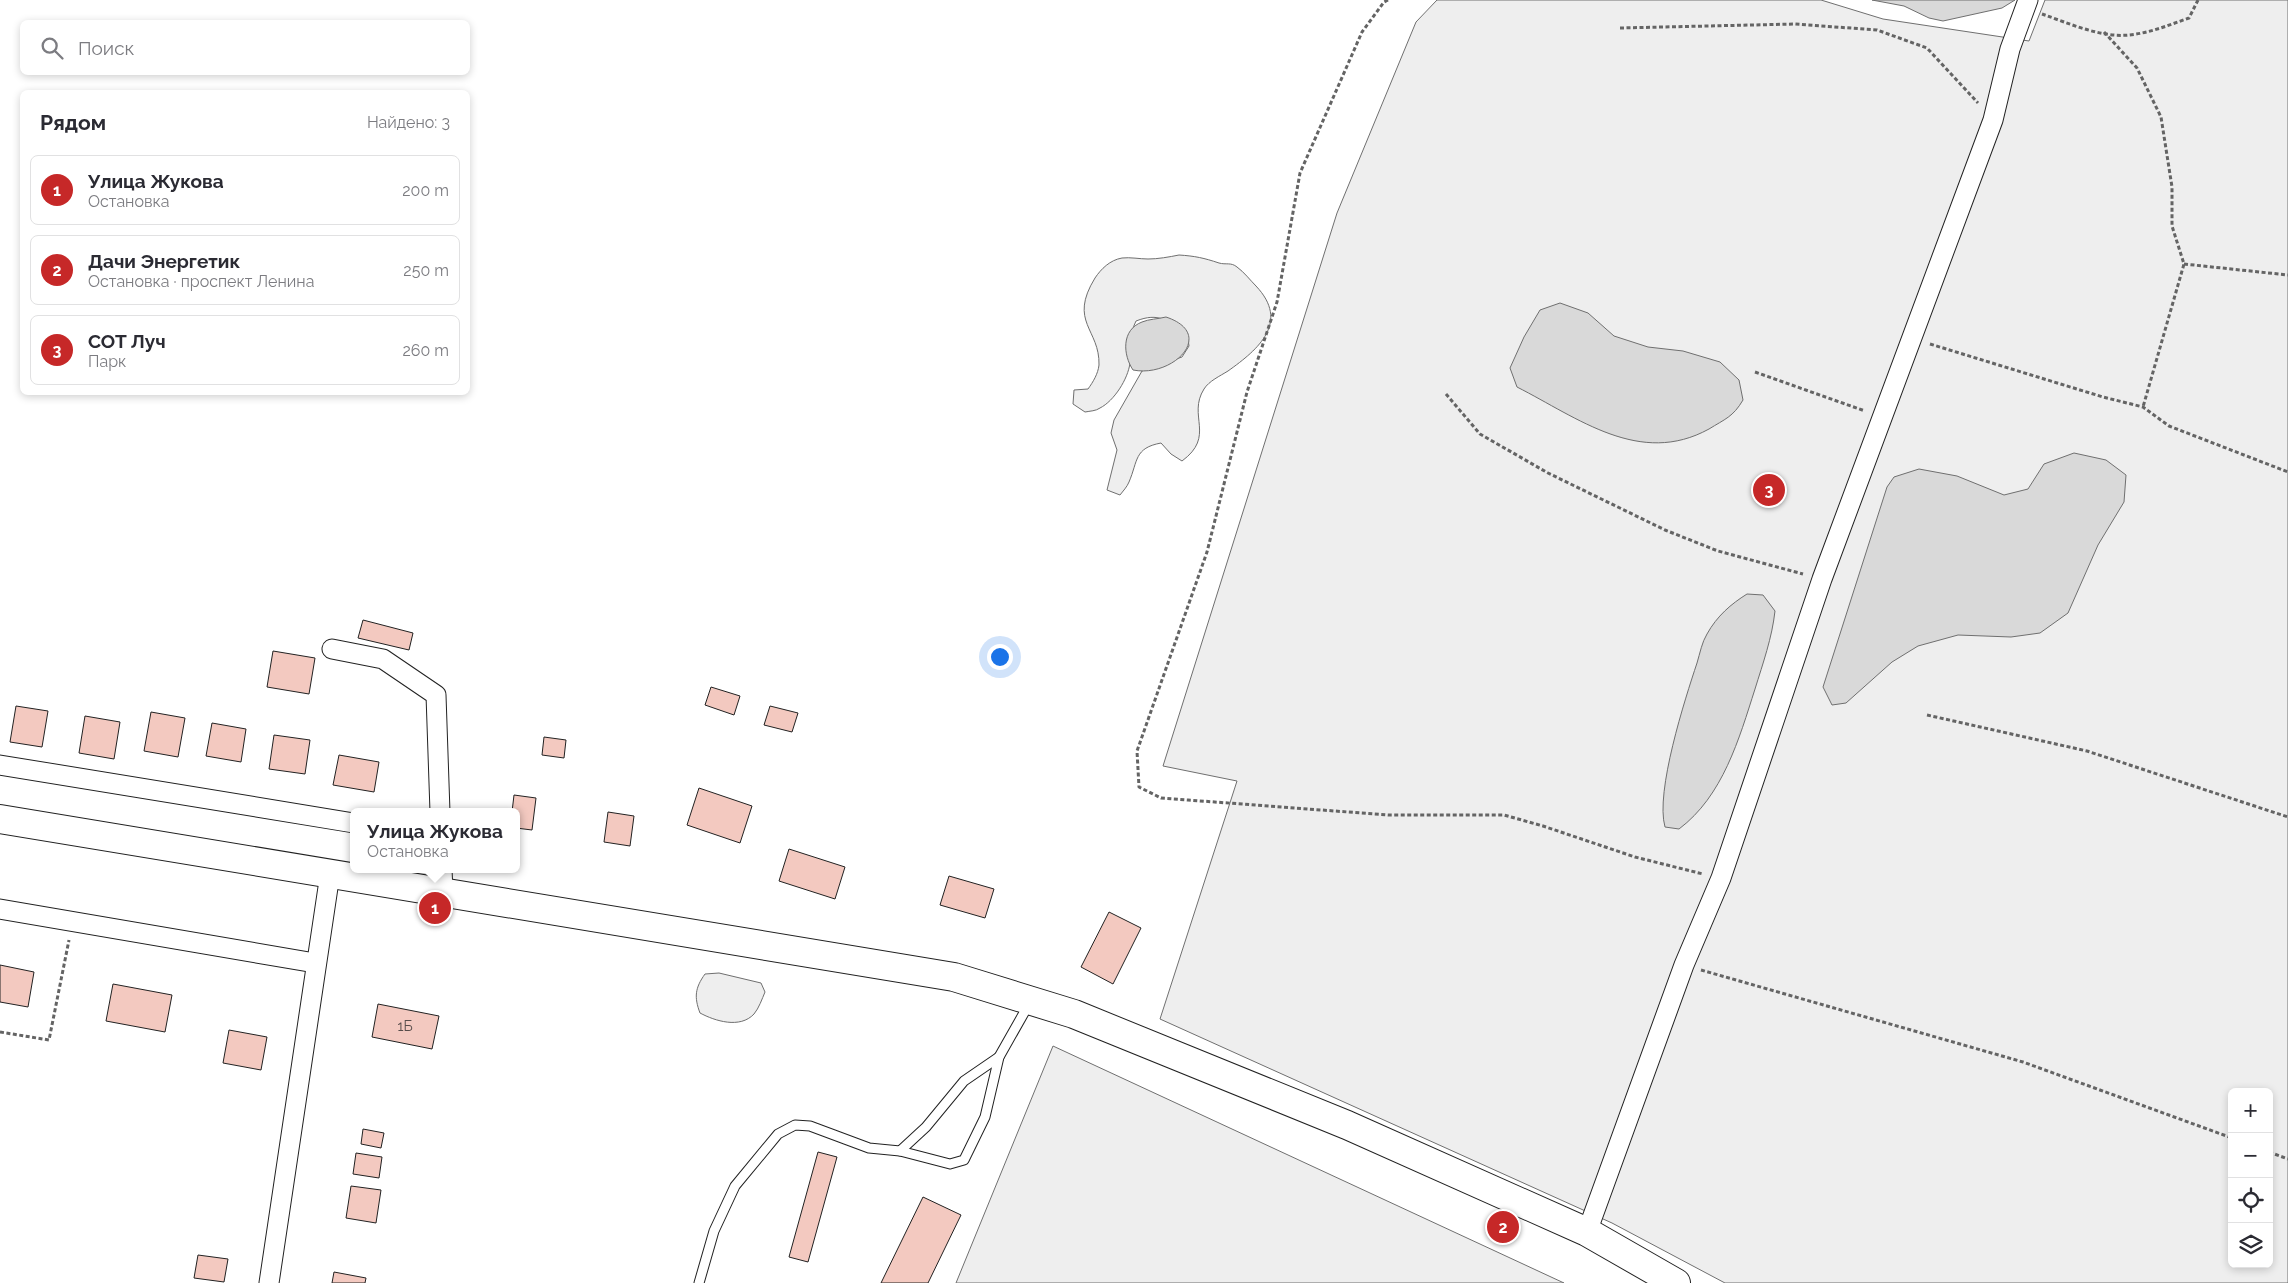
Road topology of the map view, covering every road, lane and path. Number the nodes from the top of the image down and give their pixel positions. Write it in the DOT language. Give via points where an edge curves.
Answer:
graph roads {
  1 [pos="1388,0"];
  2 [pos="2198,0"];
  3 [pos="2027,4"];
  4 [pos="1620,28"];
  5 [pos="2104,32"];
  6 [pos="1993,120"];
  7 [pos="2184,264"];
  8 [pos="2288,275"];
  9 [pos="1912,338"];
  10 [pos="1755,372"];
  11 [pos="1446,394"];
  12 [pos="2143,407"];
  13 [pos="1883,418"];
  14 [pos="2288,472"];
  15 [pos="1822,579"];
  16 [pos="332,649"];
  17 [pos="1927,715"];
  18 [pos="0,765"];
  19 [pos="440,808"];
  20 [pos="2288,817"];
  21 [pos="0,820"];
  22 [pos="350,822"];
  23 [pos="330,874"];
  24 [pos="1721,878"];
  25 [pos="442,881"];
  26 [pos="0,909"];
  27 [pos="73,921"];
  28 [pos="315,963"];
  29 [pos="1684,965"];
  30 [pos="1032,1000"];
  31 [pos="0,1032"];
  32 [pos="999,1057"];
  33 [pos="2228,1137"];
  34 [pos="900,1151"];
  35 [pos="2273,1153"];
  36 [pos="2288,1159"];
  37 [pos="1586,1232"];
  38 [pos="269,1283"];
  39 [pos="699,1283"];
  40 [pos="1676,1283"];
  1 -- 24 [label="path" via="1362,32 1300,173 1276,302 1247,392 1207,552 1137,752 1139,787 1161,798 1388,815 1504,815 1635,857"];
  2 -- 5 [label="path" via="2189,18 2159,29 2127,35"];
  3 -- 5 [label="path" via="2088,30"];
  3 -- 6 [label="street" via="2010,50"];
  4 -- 6 [label="path" via="1795,24 1877,30 1927,48"];
  5 -- 7 [label="path" via="2137,68 2161,116 2172,187 2172,226"];
  6 -- 9 [label="street"];
  7 -- 8 [label="path"];
  7 -- 12 [label="path"];
  9 -- 12 [label="path"];
  9 -- 13 [label="street"];
  10 -- 13 [label="path"];
  11 -- 15 [label="path" via="1480,434 1665,530 1718,551"];
  12 -- 14 [label="path" via="2169,426"];
  13 -- 15 [label="street"];
  15 -- 24 [label="street"];
  16 -- 19 [label="street" via="383,659 436,695"];
  17 -- 20 [label="path" via="2087,751"];
  18 -- 22 [label="street"];
  21 -- 23 [label="main road"];
  23 -- 25 [label="main road"];
  23 -- 28 [label="street"];
  24 -- 29 [label="street"];
  25 -- 30 [label="main road" via="954,977"];
  26 -- 27 [label="street"];
  27 -- 28 [label="street"];
  27 -- 31 [label="path" via="49,1040"];
  28 -- 38 [label="street"];
  29 -- 33 [label="path" via="2024,1062"];
  29 -- 37 [label="street"];
  30 -- 32 [label="lane"];
  30 -- 37 [label="main road" via="1347,1125"];
  32 -- 34 [label="lane" via="964,1081 926,1127"];
  32 -- 34 [label="lane" via="985,1117 964,1160 950,1164"];
  34 -- 39 [label="lane" via="869,1148 810,1126 796,1125 778,1134 735,1186 714,1231"];
  35 -- 36 [label="path"];
  37 -- 40 [label="main road"];
}
